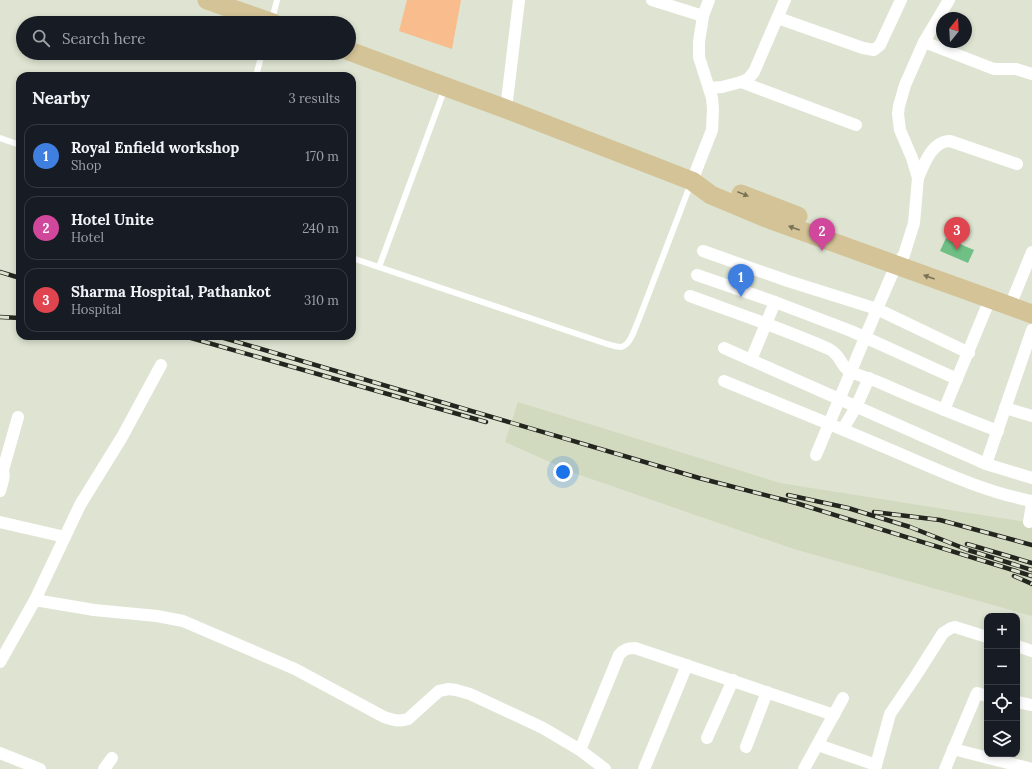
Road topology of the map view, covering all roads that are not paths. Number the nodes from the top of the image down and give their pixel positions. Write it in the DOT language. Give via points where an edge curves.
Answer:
graph roads {
  1 [pos="207,0"];
  2 [pos="277,0"];
  3 [pos="520,0"];
  4 [pos="652,0"];
  5 [pos="709,0"];
  6 [pos="785,0"];
  7 [pos="901,0"];
  8 [pos="949,0"];
  9 [pos="252,16"];
  10 [pos="274,16"];
  11 [pos="702,16"];
  12 [pos="778,18"];
  13 [pos="924,42"];
  14 [pos="356,54"];
  15 [pos="260,60"];
  16 [pos="257,72"];
  17 [pos="1032,74"];
  18 [pos="741,82"];
  19 [pos="445,86"];
  20 [pos="709,88"];
  21 [pos="506,108"];
  22 [pos="856,125"];
  23 [pos="0,138"];
  24 [pos="16,144"];
  25 [pos="1017,164"];
  26 [pos="918,178"];
  27 [pos="692,181"];
  28 [pos="703,251"];
  29 [pos="1032,252"];
  30 [pos="356,259"];
  31 [pos="900,260"];
  32 [pos="378,267"];
  33 [pos="697,275"];
  34 [pos="690,296"];
  35 [pos="1014,296"];
  36 [pos="990,299"];
  37 [pos="775,302"];
  38 [pos="1032,302"];
  39 [pos="877,310"];
  40 [pos="1032,314"];
  41 [pos="766,324"];
  42 [pos="1032,330"];
  43 [pos="865,338"];
  44 [pos="724,348"];
  45 [pos="969,353"];
  46 [pos="751,360"];
  47 [pos="161,365"];
  48 [pos="851,371"];
  49 [pos="869,378"];
  50 [pos="957,379"];
  51 [pos="724,381"];
  52 [pos="840,400"];
  53 [pos="856,408"];
  54 [pos="1005,408"];
  55 [pos="944,410"];
  56 [pos="1032,416"];
  57 [pos="18,417"];
  58 [pos="829,424"];
  59 [pos="843,430"];
  60 [pos="998,431"];
  61 [pos="816,455"];
  62 [pos="986,464"];
  63 [pos="1,468"];
  64 [pos="1032,478"];
  65 [pos="0,491"];
  66 [pos="1032,501"];
  67 [pos="1032,504"];
  68 [pos="0,522"];
  69 [pos="1029,522"];
  70 [pos="65,537"];
  71 [pos="35,600"];
  72 [pos="984,636"];
  73 [pos="1020,647"];
  74 [pos="1032,651"];
  75 [pos="0,662"];
  76 [pos="686,665"];
  77 [pos="733,680"];
  78 [pos="767,692"];
  79 [pos="984,695"];
  80 [pos="843,698"];
  81 [pos="1020,703"];
  82 [pos="1032,705"];
  83 [pos="834,715"];
  84 [pos="707,738"];
  85 [pos="818,745"];
  86 [pos="746,746"];
  87 [pos="953,749"];
  88 [pos="580,750"];
  89 [pos="0,753"];
  90 [pos="112,758"];
  91 [pos="1016,763"];
  92 [pos="876,767"];
  93 [pos="40,769"];
  94 [pos="104,769"];
  95 [pos="605,769"];
  96 [pos="644,769"];
  97 [pos="804,769"];
  98 [pos="945,769"];
  99 [pos="1032,769"];
  1 -- 9 [label="main road"];
  2 -- 10 [label="lane"];
  3 -- 21 [label="street"];
  4 -- 11 [label="street"];
  5 -- 11 [label="street"];
  6 -- 12 [label="street"];
  7 -- 12 [label="street" via="880,45 874,50"];
  8 -- 13 [label="street"];
  11 -- 20 [label="street" via="699,57"];
  12 -- 18 [label="street" via="754,72 748,80"];
  13 -- 17 [label="street" via="994,69 1016,69"];
  13 -- 26 [label="street" via="901,95 898,114 900,130"];
  14 -- 19 [label="main road"];
  15 -- 16 [label="lane"];
  18 -- 20 [label="street"];
  18 -- 22 [label="street"];
  19 -- 21 [label="main road"];
  19 -- 32 [label="lane"];
  20 -- 27 [label="street" via="713,109 712,130"];
  21 -- 27 [label="main road"];
  23 -- 24 [label="lane"];
  25 -- 26 [label="street" via="945,141 940,143 925,161"];
  26 -- 31 [label="street" via="914,223"];
  27 -- 31 [label="main road" via="714,183 842,232"];
  27 -- 32 [label="lane" via="630,339 621,347"];
  28 -- 39 [label="street"];
  29 -- 35 [label="street"];
  30 -- 32 [label="lane"];
  31 -- 35 [label="main road"];
  36 -- 31 [label="main road, one-way"];
  31 -- 39 [label="street"];
  33 -- 37 [label="street"];
  34 -- 41 [label="street"];
  35 -- 38 [label="main road"];
  36 -- 40 [label="main road"];
  36 -- 45 [label="street"];
  37 -- 41 [label="street"];
  37 -- 43 [label="street"];
  39 -- 43 [label="street"];
  39 -- 45 [label="street"];
  41 -- 46 [label="street"];
  41 -- 48 [label="street" via="831,350"];
  42 -- 54 [label="street"];
  43 -- 48 [label="street"];
  43 -- 50 [label="street"];
  44 -- 46 [label="street"];
  45 -- 50 [label="street"];
  46 -- 52 [label="street"];
  47 -- 70 [label="street" via="122,437 80,505"];
  48 -- 49 [label="street"];
  48 -- 52 [label="street"];
  49 -- 53 [label="street"];
  49 -- 55 [label="street"];
  50 -- 55 [label="street"];
  51 -- 58 [label="street"];
  52 -- 53 [label="street"];
  52 -- 58 [label="street"];
  53 -- 59 [label="street"];
  53 -- 62 [label="street"];
  54 -- 56 [label="street"];
  54 -- 60 [label="street"];
  55 -- 60 [label="street"];
  57 -- 63 [label="street"];
  58 -- 59 [label="street"];
  58 -- 61 [label="street"];
  59 -- 66 [label="street" via="954,478"];
  60 -- 62 [label="street"];
  62 -- 64 [label="street"];
  63 -- 65 [label="street" via="4,474"];
  67 -- 69 [label="street"];
  68 -- 70 [label="street"];
  70 -- 71 [label="street"];
  71 -- 75 [label="street"];
  71 -- 88 [label="street" via="183,621 295,669 384,717 395,720 408,719 439,691 456,690 543,728"];
  72 -- 92 [label="street" via="955,627 943,634 890,714"];
  73 -- 74 [label="street"];
  76 -- 77 [label="street"];
  76 -- 88 [label="street" via="635,648 622,650"];
  76 -- 96 [label="street"];
  77 -- 78 [label="street"];
  77 -- 84 [label="street"];
  78 -- 83 [label="street"];
  78 -- 86 [label="street"];
  79 -- 87 [label="street" via="977,693"];
  80 -- 83 [label="street"];
  81 -- 82 [label="street"];
  83 -- 85 [label="street"];
  85 -- 92 [label="street"];
  85 -- 97 [label="street"];
  87 -- 91 [label="street"];
  87 -- 98 [label="street"];
  88 -- 95 [label="street"];
  89 -- 93 [label="street"];
  90 -- 94 [label="street"];
  91 -- 99 [label="street"];
}
